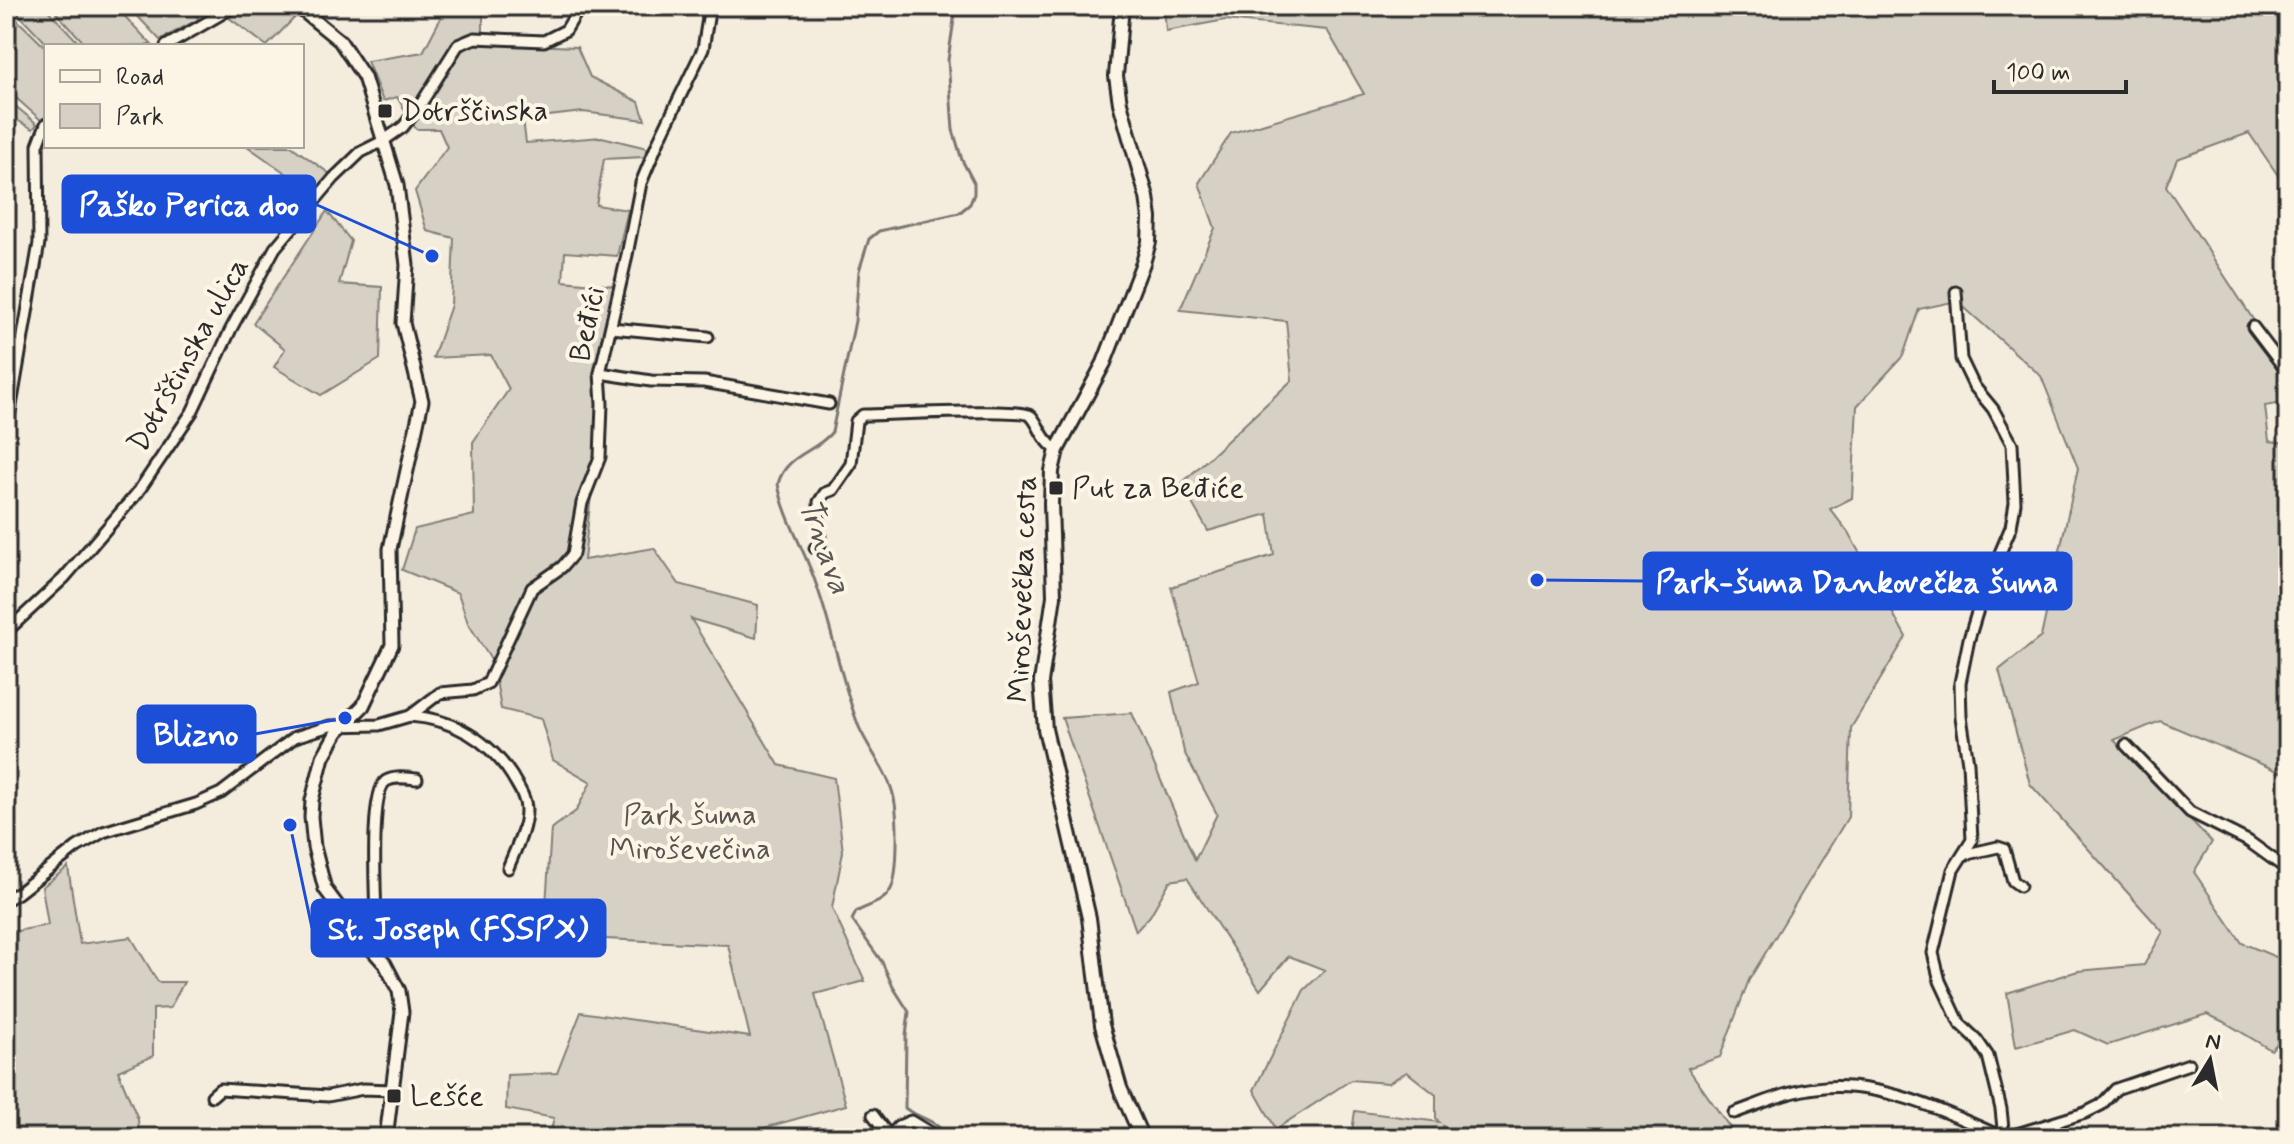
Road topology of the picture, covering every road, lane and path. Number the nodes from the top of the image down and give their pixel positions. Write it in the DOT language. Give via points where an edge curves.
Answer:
graph roads {
  1 [pos="235,6"];
  2 [pos="297,6"];
  3 [pos="577,6"];
  4 [pos="710,6"];
  5 [pos="1122,6"];
  6 [pos="169,44"];
  7 [pos="44,129"];
  8 [pos="383,141"];
  9 [pos="1956,292"];
  10 [pos="2253,327"];
  11 [pos="611,328"];
  12 [pos="708,337"];
  13 [pos="600,373"];
  14 [pos="2288,373"];
  15 [pos="829,404"];
  16 [pos="6,435"];
  17 [pos="1057,450"];
  18 [pos="815,548"];
  19 [pos="6,590"];
  20 [pos="8,630"];
  21 [pos="410,716"];
  22 [pos="342,726"];
  23 [pos="2126,745"];
  24 [pos="417,779"];
  25 [pos="1963,855"];
  26 [pos="508,868"];
  27 [pos="2288,870"];
  28 [pos="2020,886"];
  29 [pos="6,900"];
  30 [pos="361,937"];
  31 [pos="2189,1064"];
  32 [pos="392,1090"];
  33 [pos="212,1096"];
  34 [pos="1734,1113"];
  35 [pos="873,1115"];
  36 [pos="889,1137"];
  37 [pos="386,1138"];
  38 [pos="939,1138"];
  39 [pos="1142,1138"];
  40 [pos="2004,1138"];
  1 -- 6 [label="street"];
  2 -- 8 [label="street" via="340,41 358,65"];
  3 -- 8 [label="street, Dotrščinska ulica" via="566,30 544,41 475,38 458,45 419,107"];
  4 -- 11 [label="street, Beđići" via="703,49 641,183"];
  5 -- 17 [label="main road, Miroševečka cesta" via="1116,76 1147,197 1149,242 1104,363"];
  7 -- 16 [label="street" via="38,145 39,243"];
  8 -- 20 [label="street, Dotrščinska ulica" via="361,152 334,178 275,248 192,412 138,492 64,578"];
  8 -- 22 [label="street" via="397,185 407,265 403,323 422,401 391,538 389,652 363,706"];
  9 -- 25 [label="street" via="1961,359 2012,444 2015,503 1960,683 1972,820 1972,840"];
  10 -- 14 [label="street"];
  11 -- 12 [label="street"];
  11 -- 13 [label="street, Beđići"];
  13 -- 15 [label="street" via="718,384"];
  13 -- 21 [label="street, Beđići" via="600,457 582,503 573,554 532,588 488,683 440,693"];
  17 -- 18 [label="street" via="1024,413 863,415 856,421 851,464 819,502 820,545"];
  17 -- 39 [label="main road, Miroševečka cesta" via="1051,504 1054,596 1041,682 1045,729 1089,918 1102,1025 1120,1088"];
  19 -- 20 [label="street"];
  21 -- 22 [label="street" via="379,725"];
  21 -- 26 [label="street" via="460,728 491,749 509,772 526,810"];
  22 -- 29 [label="street" via="295,737 221,793 103,832"];
  22 -- 30 [label="street" via="323,757 312,800 312,830 325,889"];
  23 -- 27 [label="street" via="2190,812 2248,841"];
  24 -- 30 [label="street" via="390,780 380,792 375,819 376,922"];
  25 -- 28 [label="street" via="2004,849 2013,881"];
  25 -- 40 [label="street" via="1953,870 1933,953 1960,1024 1988,1056"];
  30 -- 32 [label="street" via="385,964 399,991 402,1012"];
  31 -- 40 [label="street" via="2116,1089 2085,1113"];
  32 -- 33 [label="street" via="328,1096 220,1089"];
  32 -- 37 [label="street"];
  34 -- 40 [label="street" via="1819,1087 1875,1089"];
  35 -- 36 [label="street"];
  36 -- 38 [label="street" via="911,1121"];
}
